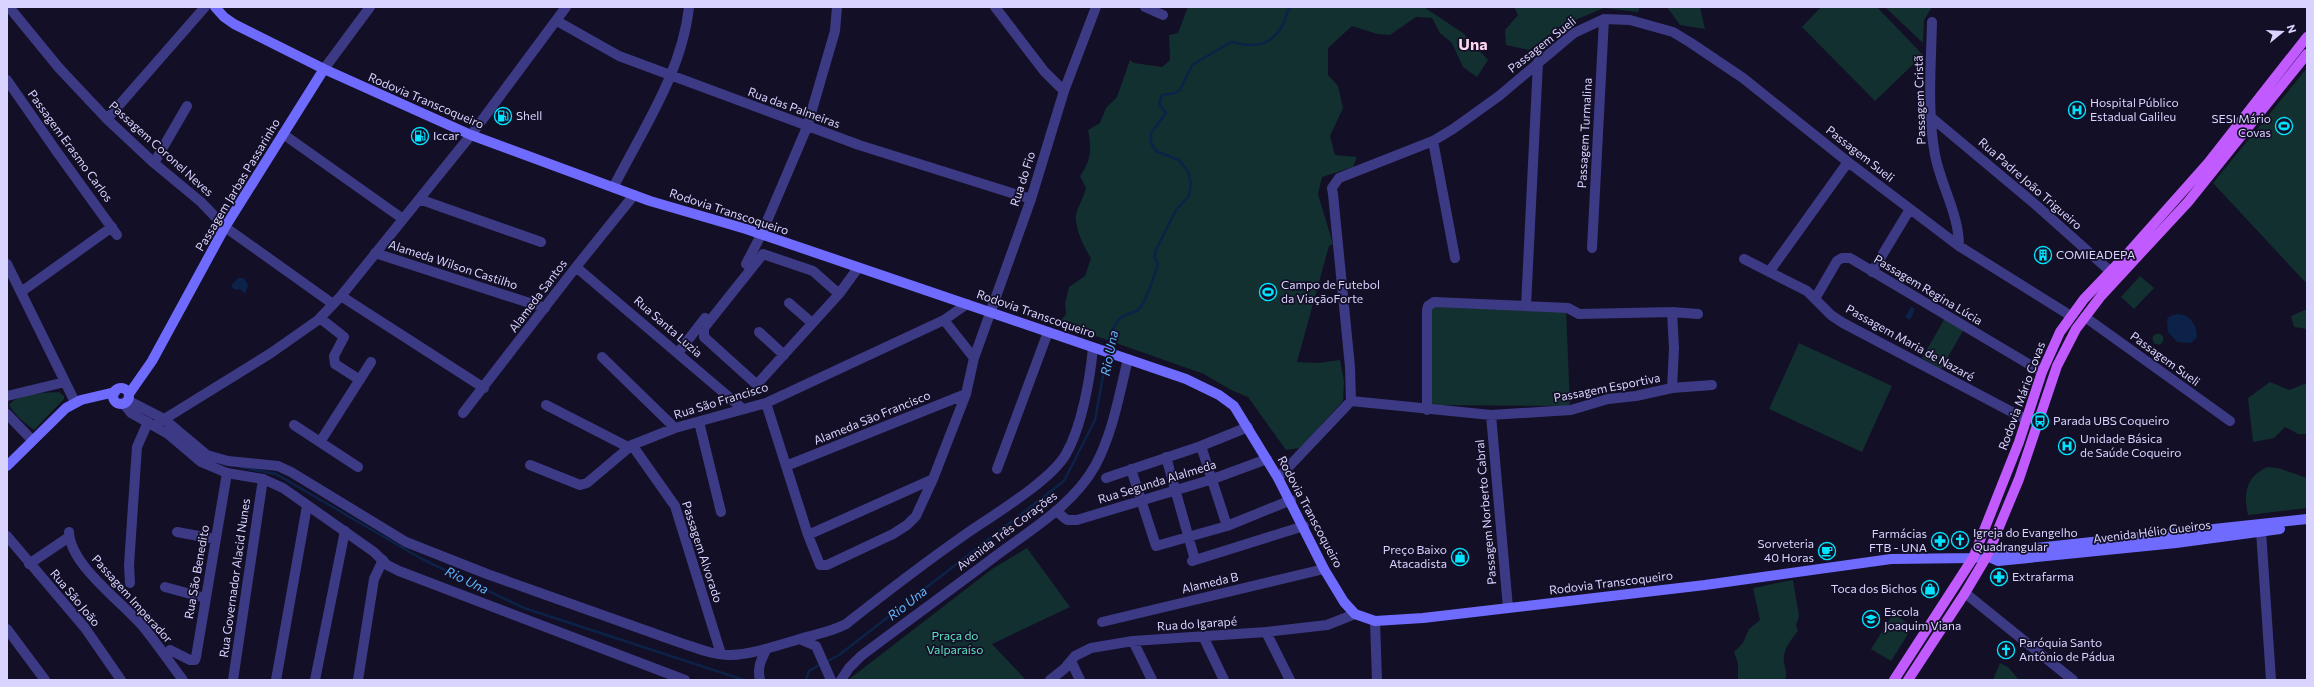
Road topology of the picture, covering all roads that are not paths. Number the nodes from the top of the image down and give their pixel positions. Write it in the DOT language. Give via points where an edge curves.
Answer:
graph roads {
  1 [pos="9,7"];
  2 [pos="205,7"];
  3 [pos="215,7"];
  4 [pos="370,7"];
  5 [pos="566,7"];
  6 [pos="689,7"];
  7 [pos="837,7"];
  8 [pos="995,7"];
  9 [pos="1096,7"];
  10 [pos="1145,7"];
  11 [pos="1163,15"];
  12 [pos="1604,20"];
  13 [pos="557,21"];
  14 [pos="1932,22"];
  15 [pos="2307,37"];
  16 [pos="2307,54"];
  17 [pos="1538,62"];
  18 [pos="324,70"];
  19 [pos="670,76"];
  20 [pos="7,80"];
  21 [pos="1064,91"];
  22 [pos="187,106"];
  23 [pos="1932,118"];
  24 [pos="107,119"];
  25 [pos="807,127"];
  26 [pos="283,134"];
  27 [pos="471,135"];
  28 [pos="1433,141"];
  29 [pos="2229,144"];
  30 [pos="1848,162"];
  31 [pos="154,163"];
  32 [pos="2212,165"];
  33 [pos="614,186"];
  34 [pos="634,195"];
  35 [pos="419,199"];
  36 [pos="1031,199"];
  37 [pos="1910,209"];
  38 [pos="403,219"];
  39 [pos="225,227"];
  40 [pos="761,235"];
  41 [pos="541,242"];
  42 [pos="1959,246"];
  43 [pos="1592,248"];
  44 [pos="375,253"];
  45 [pos="1455,258"];
  46 [pos="1744,259"];
  47 [pos="7,264"];
  48 [pos="576,267"];
  49 [pos="858,268"];
  50 [pos="2110,271"];
  51 [pos="1770,272"];
  52 [pos="1872,272"];
  53 [pos="21,292"];
  54 [pos="839,294"];
  55 [pos="341,296"];
  56 [pos="1816,297"];
  57 [pos="789,303"];
  58 [pos="333,304"];
  59 [pos="967,304"];
  60 [pos="1526,306"];
  61 [pos="545,308"];
  62 [pos="1672,312"];
  63 [pos="990,313"];
  64 [pos="1698,314"];
  65 [pos="2071,316"];
  66 [pos="2085,317"];
  67 [pos="320,318"];
  68 [pos="944,320"];
  69 [pos="812,323"];
  70 [pos="759,332"];
  71 [pos="1048,332"];
  72 [pos="1095,349"];
  73 [pos="678,353"];
  74 [pos="784,355"];
  75 [pos="602,357"];
  76 [pos="974,358"];
  77 [pos="1125,358"];
  78 [pos="371,362"];
  79 [pos="2042,372"];
  80 [pos="360,380"];
  81 [pos="65,382"];
  82 [pos="1712,385"];
  83 [pos="484,388"];
  84 [pos="1672,388"];
  85 [pos="966,394"];
  86 [pos="7,396"];
  87 [pos="122,396"];
  88 [pos="1351,401"];
  89 [pos="75,402"];
  90 [pos="766,403"];
  91 [pos="546,405"];
  92 [pos="743,409"];
  93 [pos="1427,410"];
  94 [pos="463,413"];
  95 [pos="7,414"];
  96 [pos="1491,415"];
  97 [pos="164,420"];
  98 [pos="2027,420"];
  99 [pos="699,422"];
  100 [pos="2230,422"];
  101 [pos="151,424"];
  102 [pos="294,425"];
  103 [pos="1248,427"];
  104 [pos="675,428"];
  105 [pos="32,440"];
  106 [pos="320,442"];
  107 [pos="630,446"];
  108 [pos="1201,446"];
  109 [pos="1166,457"];
  110 [pos="1267,459"];
  111 [pos="228,465"];
  112 [pos="530,465"];
  113 [pos="7,466"];
  114 [pos="786,466"];
  115 [pos="358,467"];
  116 [pos="997,469"];
  117 [pos="1131,469"];
  118 [pos="1106,478"];
  119 [pos="1278,478"];
  120 [pos="263,479"];
  121 [pos="933,479"];
  122 [pos="1213,479"];
  123 [pos="1177,489"];
  124 [pos="1141,500"];
  125 [pos="1291,500"];
  126 [pos="307,506"];
  127 [pos="1056,511"];
  128 [pos="721,512"];
  129 [pos="2307,519"];
  130 [pos="1227,526"];
  131 [pos="1304,526"];
  132 [pos="2307,526"];
  133 [pos="345,531"];
  134 [pos="2261,531"];
  135 [pos="177,532"];
  136 [pos="808,535"];
  137 [pos="7,536"];
  138 [pos="1188,536"];
  139 [pos="215,539"];
  140 [pos="1987,556"];
  141 [pos="1973,558"];
  142 [pos="383,560"];
  143 [pos="29,564"];
  144 [pos="1324,569"];
  145 [pos="130,583"];
  146 [pos="166,587"];
  147 [pos="1965,594"];
  148 [pos="205,598"];
  149 [pos="1508,608"];
  150 [pos="1355,614"];
  151 [pos="1375,621"];
  152 [pos="1102,622"];
  153 [pos="7,629"];
  154 [pos="1266,632"];
  155 [pos="1203,636"];
  156 [pos="799,639"];
  157 [pos="1133,641"];
  158 [pos="170,650"];
  159 [pos="766,650"];
  160 [pos="721,654"];
  161 [pos="1071,662"];
  162 [pos="759,676"];
  163 [pos="830,677"];
  164 [pos="45,680"];
  165 [pos="121,680"];
  166 [pos="183,680"];
  167 [pos="233,680"];
  168 [pos="276,680"];
  169 [pos="315,680"];
  170 [pos="358,680"];
  171 [pos="686,680"];
  172 [pos="841,680"];
  173 [pos="1050,680"];
  174 [pos="1080,680"];
  175 [pos="1152,680"];
  176 [pos="1224,680"];
  177 [pos="1290,680"];
  178 [pos="1377,680"];
  179 [pos="1894,680"];
  180 [pos="1908,680"];
  181 [pos="2073,680"];
  182 [pos="2271,680"];
  1 -- 24 [label="street, Passagem Coronel Neves" via="59,68"];
  2 -- 24 [label="street"];
  3 -- 18 [label="main road, Rodovia Transcoqueiro" via="234,24"];
  4 -- 18 [label="street, Passagem Jarbas Passarinho"];
  5 -- 13 [label="street"];
  6 -- 19 [label="street" via="684,37"];
  7 -- 25 [label="street" via="835,32"];
  8 -- 21 [label="street" via="1044,71"];
  9 -- 21 [label="street, Rua do Fio"];
  10 -- 11 [label="street"];
  12 -- 17 [label="street, Passagem Sueli" via="1574,33"];
  12 -- 30 [label="street, Passagem Sueli" via="1630,20 1673,32 1743,78"];
  12 -- 43 [label="street, Passagem Turmalina"];
  13 -- 19 [label="street, Rua das Palmeiras" via="619,56"];
  13 -- 27 [label="street"];
  14 -- 23 [label="street, Passagem Cristã"];
  15 -- 29 [label="main road, Rodovia Mário Covas"];
  16 -- 29 [label="main road, Rodovia Mário Covas"];
  17 -- 28 [label="street, Passagem Sueli" via="1483,109"];
  17 -- 60 [label="street"];
  18 -- 26 [label="main road, Passagem Jarbas Passarinho"];
  18 -- 27 [label="main road, Rodovia Transcoqueiro"];
  19 -- 25 [label="street, Rua das Palmeiras"];
  19 -- 33 [label="street"];
  20 -- 53 [label="street, Passagem Erasmo Carlos" via="115,231"];
  21 -- 36 [label="street, Rua do Fio"];
  22 -- 31 [label="street"];
  23 -- 42 [label="street, Passagem Cristã" via="1935,156 1958,224"];
  23 -- 50 [label="street, Rua Padre João Trigueiro"];
  24 -- 31 [label="street, Passagem Coronel Neves"];
  25 -- 36 [label="street, Rua das Palmeiras"];
  25 -- 40 [label="street"];
  26 -- 38 [label="street"];
  26 -- 39 [label="main road, Passagem Jarbas Passarinho"];
  27 -- 33 [label="main road, Rodovia Transcoqueiro"];
  27 -- 35 [label="street"];
  28 -- 45 [label="street"];
  28 -- 88 [label="street, Passagem Sueli" via="1340,178 1332,188 1350,367"];
  29 -- 32 [label="main road, Rodovia Mário Covas"];
  30 -- 37 [label="street, Passagem Sueli"];
  30 -- 51 [label="street"];
  31 -- 39 [label="street, Passagem Coronel Neves" via="202,202"];
  32 -- 50 [label="main road, Rodovia Mário Covas"];
  32 -- 66 [label="main road, Rodovia Mário Covas"];
  33 -- 34 [label="main road, Rodovia Transcoqueiro"];
  34 -- 40 [label="main road, Rodovia Transcoqueiro"];
  34 -- 48 [label="street, Alameda Santos"];
  35 -- 38 [label="street"];
  35 -- 41 [label="street"];
  36 -- 63 [label="street, Rua do Fio"];
  37 -- 42 [label="street, Passagem Sueli"];
  37 -- 52 [label="street"];
  38 -- 44 [label="street"];
  39 -- 58 [label="street, Passagem Coronel Neves"];
  39 -- 87 [label="main road, Passagem Jarbas Passarinho" via="139,382"];
  40 -- 49 [label="main road, Rodovia Transcoqueiro"];
  40 -- 73 [label="street" via="751,258"];
  42 -- 65 [label="street, Passagem Sueli"];
  44 -- 55 [label="street"];
  44 -- 61 [label="street, Alameda Wilson Castilho"];
  46 -- 51 [label="street, Passagem Maria de Nazaré"];
  47 -- 53 [label="street"];
  48 -- 61 [label="street, Alameda Santos"];
  48 -- 73 [label="street, Rua Santa Luzia"];
  49 -- 54 [label="street"];
  49 -- 59 [label="main road, Rodovia Transcoqueiro"];
  50 -- 65 [label="main road, Rodovia Mário Covas"];
  51 -- 56 [label="street, Passagem Maria de Nazaré" via="1793,282"];
  52 -- 56 [label="street, Passagem Regina Lúcia" via="1850,258 1842,258"];
  52 -- 79 [label="street, Passagem Regina Lúcia"];
  53 -- 81 [label="street"];
  54 -- 69 [label="street"];
  54 -- 74 [label="street" via="813,271 768,254 758,257 704,328 704,337 756,384"];
  55 -- 58 [label="street"];
  55 -- 83 [label="street"];
  56 -- 98 [label="street, Passagem Maria de Nazaré" via="1831,315 1843,323"];
  57 -- 69 [label="street"];
  58 -- 67 [label="street"];
  59 -- 63 [label="main road, Rodovia Transcoqueiro"];
  59 -- 68 [label="street, Rua São Francisco"];
  60 -- 62 [label="street" via="1568,308 1579,314"];
  60 -- 93 [label="street" via="1434,302 1430,304 1427,310"];
  61 -- 83 [label="street, Alameda Santos"];
  62 -- 64 [label="street"];
  62 -- 84 [label="street, Passagem Esportiva"];
  63 -- 71 [label="main road, Rodovia Transcoqueiro"];
  63 -- 76 [label="street, Rua do Fio"];
  65 -- 79 [label="main road, Rodovia Mário Covas" via="2053,346"];
  66 -- 100 [label="street, Passagem Sueli"];
  66 -- 140 [label="main road, Rodovia Mário Covas" via="2057,366 2019,479"];
  67 -- 80 [label="street" via="344,337 334,356 335,364"];
  67 -- 97 [label="street" via="252,366"];
  68 -- 76 [label="street"];
  68 -- 90 [label="street, Rua São Francisco"];
  69 -- 74 [label="street"];
  70 -- 74 [label="street"];
  71 -- 72 [label="main road, Rodovia Transcoqueiro"];
  71 -- 116 [label="street"];
  72 -- 77 [label="main road, Rodovia Transcoqueiro"];
  72 -- 156 [label="street, Avenida Três Corações" via="1076,429 1067,453 1055,470 846,624 832,631"];
  73 -- 92 [label="street, Rua Santa Luzia"];
  75 -- 104 [label="street"];
  76 -- 85 [label="street, Rua do Fio"];
  77 -- 103 [label="main road, Rodovia Transcoqueiro" via="1186,378 1219,395 1234,406"];
  77 -- 127 [label="street, Avenida Três Corações" via="1107,441 1094,467 1079,488"];
  78 -- 80 [label="street"];
  79 -- 98 [label="main road, Rodovia Mário Covas"];
  80 -- 106 [label="street"];
  81 -- 86 [label="street"];
  81 -- 89 [label="street"];
  82 -- 84 [label="street, Passagem Esportiva"];
  83 -- 94 [label="street, Alameda Santos"];
  84 -- 96 [label="street, Passagem Esportiva" via="1608,399 1571,410"];
  85 -- 114 [label="street, Alameda São Francisco"];
  85 -- 121 [label="street, Rua do Fio"];
  87 -- 89 [label="main road"];
  87 -- 97 [label="street"];
  87 -- 101 [label="street" via="131,413"];
  88 -- 93 [label="street, Passagem Esportiva" via="1395,404"];
  88 -- 119 [label="street"];
  89 -- 105 [label="main road" via="57,414"];
  90 -- 92 [label="street, Rua São Francisco"];
  90 -- 114 [label="street"];
  91 -- 107 [label="street, Passagem Alvorado"];
  92 -- 99 [label="street, Rua São Francisco"];
  93 -- 96 [label="street, Passagem Esportiva"];
  95 -- 105 [label="street"];
  96 -- 149 [label="street, Passagem Norberto Cabral"];
  97 -- 101 [label="street"];
  97 -- 111 [label="street" via="207,455"];
  98 -- 141 [label="main road, Rodovia Mário Covas" via="1987,528"];
  99 -- 104 [label="street, Rua São Francisco"];
  99 -- 128 [label="street"];
  101 -- 111 [label="street" via="201,462"];
  101 -- 145 [label="street" via="137,446 128,565"];
  102 -- 106 [label="street"];
  103 -- 108 [label="street"];
  103 -- 110 [label="main road, Rodovia Transcoqueiro"];
  104 -- 107 [label="street, Rua São Francisco"];
  105 -- 113 [label="main road"];
  106 -- 115 [label="street"];
  107 -- 112 [label="street, Rua São Francisco" via="593,479 580,485"];
  107 -- 160 [label="street, Passagem Alvorado" via="675,506"];
  108 -- 109 [label="street"];
  108 -- 122 [label="street"];
  109 -- 117 [label="street"];
  109 -- 123 [label="street"];
  110 -- 119 [label="main road, Rodovia Transcoqueiro"];
  110 -- 122 [label="street, Rua Segunda Alalmeda"];
  111 -- 120 [label="street"];
  111 -- 139 [label="street, Rua São Benedito"];
  111 -- 160 [label="street, Avenida Três Corações" via="278,466 406,542 495,577 681,643"];
  114 -- 136 [label="street"];
  117 -- 118 [label="street"];
  117 -- 124 [label="street"];
  119 -- 125 [label="main road, Rodovia Transcoqueiro"];
  120 -- 126 [label="street" via="283,488"];
  120 -- 167 [label="street, Rua Governador Alacid Nunes"];
  121 -- 136 [label="street"];
  121 -- 136 [label="street, Rua do Fio" via="916,516 907,525 827,565 820,565"];
  122 -- 123 [label="street, Rua Segunda Alalmeda"];
  122 -- 130 [label="street"];
  123 -- 124 [label="street, Rua Segunda Alalmeda"];
  123 -- 138 [label="street"];
  124 -- 127 [label="street, Rua Segunda Alalmeda" via="1077,520 1067,520"];
  124 -- 138 [label="street" via="1156,546"];
  125 -- 130 [label="street"];
  125 -- 131 [label="main road, Rodovia Transcoqueiro"];
  126 -- 133 [label="street"];
  126 -- 168 [label="street"];
  127 -- 172 [label="street, Avenida Três Corações" via="861,656"];
  129 -- 140 [label="main road, Avenida Hélio Gueiros" via="2036,548"];
  130 -- 138 [label="street"];
  131 -- 138 [label="street" via="1194,560"];
  131 -- 144 [label="main road, Rodovia Transcoqueiro"];
  132 -- 134 [label="main road, Avenida Hélio Gueiros"];
  133 -- 142 [label="street"];
  133 -- 169 [label="street"];
  134 -- 140 [label="main road, Avenida Hélio Gueiros" via="2079,554 1998,561"];
  134 -- 182 [label="street"];
  135 -- 139 [label="street"];
  137 -- 143 [label="street, Rua São João"];
  139 -- 148 [label="street, Rua São Benedito"];
  140 -- 141 [label="main road, Rodovia Transcoqueiro"];
  140 -- 147 [label="main road, Rodovia Mário Covas"];
  141 -- 149 [label="main road, Rodovia Transcoqueiro" via="1891,559 1705,585"];
  141 -- 179 [label="main road, Rodovia Mário Covas"];
  142 -- 170 [label="street" via="374,580"];
  142 -- 171 [label="street" via="399,571"];
  143 -- 165 [label="street, Rua São João" via="85,628"];
  143 -- 166 [label="street, Passagem Imperador" via="69,535 83,565 144,628"];
  144 -- 150 [label="main road, Rodovia Transcoqueiro" via="1344,602"];
  144 -- 152 [label="street, Alameda B"];
  146 -- 148 [label="street"];
  147 -- 180 [label="main road, Rodovia Mário Covas"];
  147 -- 181 [label="street"];
  148 -- 158 [label="street, Rua São Benedito" via="195,660"];
  149 -- 151 [label="main road, Rodovia Transcoqueiro"];
  150 -- 151 [label="main road, Rodovia Transcoqueiro"];
  150 -- 154 [label="street, Rua do Igarapé" via="1327,625"];
  151 -- 178 [label="street"];
  153 -- 164 [label="street"];
  154 -- 155 [label="street, Rua do Igarapé"];
  154 -- 177 [label="street"];
  155 -- 157 [label="street, Rua do Igarapé"];
  155 -- 176 [label="street"];
  156 -- 159 [label="street, Avenida Três Corações"];
  156 -- 163 [label="street" via="812,643 819,649"];
  157 -- 161 [label="street, Rua do Igarapé" via="1091,648"];
  157 -- 175 [label="street"];
  159 -- 160 [label="street, Avenida Três Corações"];
  159 -- 162 [label="street" via="760,661"];
  161 -- 173 [label="street, Rua do Igarapé"];
  161 -- 174 [label="street"];
}
